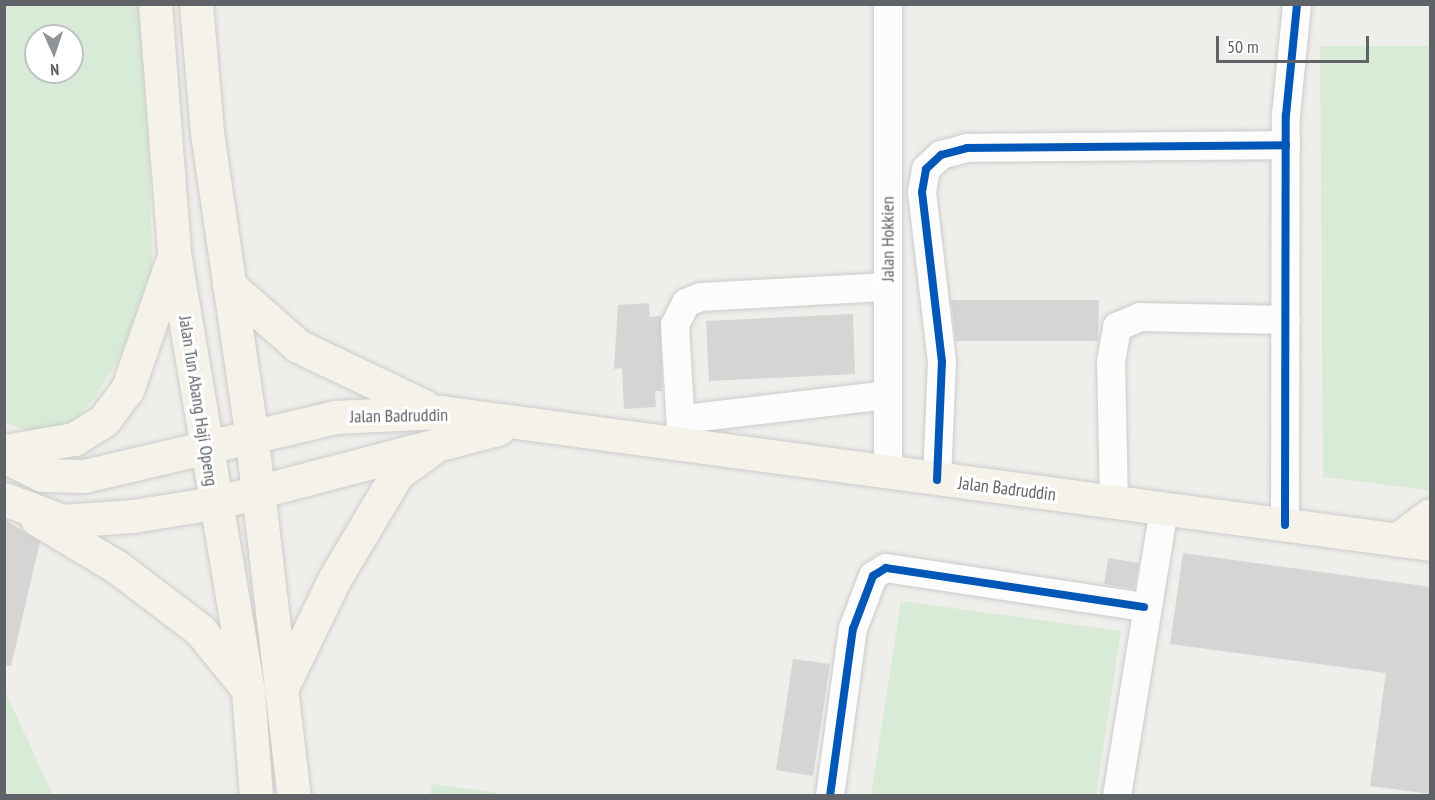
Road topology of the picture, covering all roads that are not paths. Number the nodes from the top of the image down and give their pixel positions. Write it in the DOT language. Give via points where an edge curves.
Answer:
graph roads {
  1 [pos="155,4"];
  2 [pos="196,4"];
  3 [pos="888,4"];
  4 [pos="1297,4"];
  5 [pos="1286,144"];
  6 [pos="174,254"];
  7 [pos="229,285"];
  8 [pos="888,287"];
  9 [pos="1286,320"];
  10 [pos="888,395"];
  11 [pos="441,426"];
  12 [pos="251,432"];
  13 [pos="683,433"];
  14 [pos="204,445"];
  15 [pos="4,451"];
  16 [pos="4,456"];
  17 [pos="888,474"];
  18 [pos="937,480"];
  19 [pos="258,491"];
  20 [pos="9,502"];
  21 [pos="215,503"];
  22 [pos="1114,503"];
  23 [pos="1164,510"];
  24 [pos="1431,515"];
  25 [pos="1285,525"];
  26 [pos="1397,540"];
  27 [pos="1431,544"];
  28 [pos="1431,557"];
  29 [pos="1144,607"];
  30 [pos="283,685"];
  31 [pos="248,690"];
  32 [pos="256,795"];
  33 [pos="294,795"];
  34 [pos="830,795"];
  35 [pos="1117,795"];
  1 -- 6 [label="main road, Jalan Tun Abang Haji Openg"];
  2 -- 7 [label="main road" via="199,75"];
  3 -- 8 [label="street, Jalan Hokkien"];
  4 -- 5 [label="street"];
  5 -- 9 [label="street"];
  5 -- 18 [label="street" via="967,148 940,155 926,169 922,192 942,362"];
  6 -- 14 [label="main road, Jalan Tun Abang Haji Openg"];
  6 -- 15 [label="main road" via="159,310 127,390 105,420 74,439"];
  7 -- 11 [label="main road" via="298,346"];
  7 -- 12 [label="main road"];
  8 -- 10 [label="street, Jalan Hokkien"];
  8 -- 13 [label="street" via="701,297 686,303 675,325"];
  9 -- 22 [label="street" via="1140,317 1117,327 1111,362"];
  9 -- 25 [label="street"];
  10 -- 13 [label="street"];
  10 -- 17 [label="street, Jalan Hokkien"];
  11 -- 12 [label="main road, Jalan Badruddin" via="335,417"];
  11 -- 13 [label="main road, Jalan Badruddin"];
  11 -- 19 [label="main road, Jalan Badruddin"];
  11 -- 30 [label="main road" via="397,474 335,578"];
  12 -- 14 [label="main road, Jalan Badruddin"];
  12 -- 19 [label="main road"];
  13 -- 17 [label="main road, Jalan Badruddin"];
  14 -- 16 [label="main road, Jalan Badruddin" via="84,476 42,475"];
  14 -- 21 [label="main road, Jalan Tun Abang Haji Openg"];
  17 -- 18 [label="main road, Jalan Badruddin"];
  18 -- 22 [label="main road, Jalan Badruddin"];
  19 -- 21 [label="main road, Jalan Badruddin"];
  19 -- 30 [label="main road"];
  20 -- 21 [label="main road, Jalan Badruddin" via="63,521"];
  20 -- 31 [label="main road" via="117,567 200,630"];
  21 -- 31 [label="main road, Jalan Tun Abang Haji Openg"];
  22 -- 23 [label="main road, Jalan Badruddin"];
  23 -- 25 [label="main road, Jalan Badruddin"];
  23 -- 29 [label="street"];
  24 -- 26 [label="main road"];
  25 -- 26 [label="main road, Jalan Badruddin"];
  26 -- 27 [label="main road, Jalan Badruddin"];
  26 -- 28 [label="main road"];
  29 -- 34 [label="street" via="886,568 873,576 863,593 853,629"];
  29 -- 35 [label="street"];
  30 -- 33 [label="main road"];
  31 -- 32 [label="main road, Jalan Tun Abang Haji Openg"];
}
